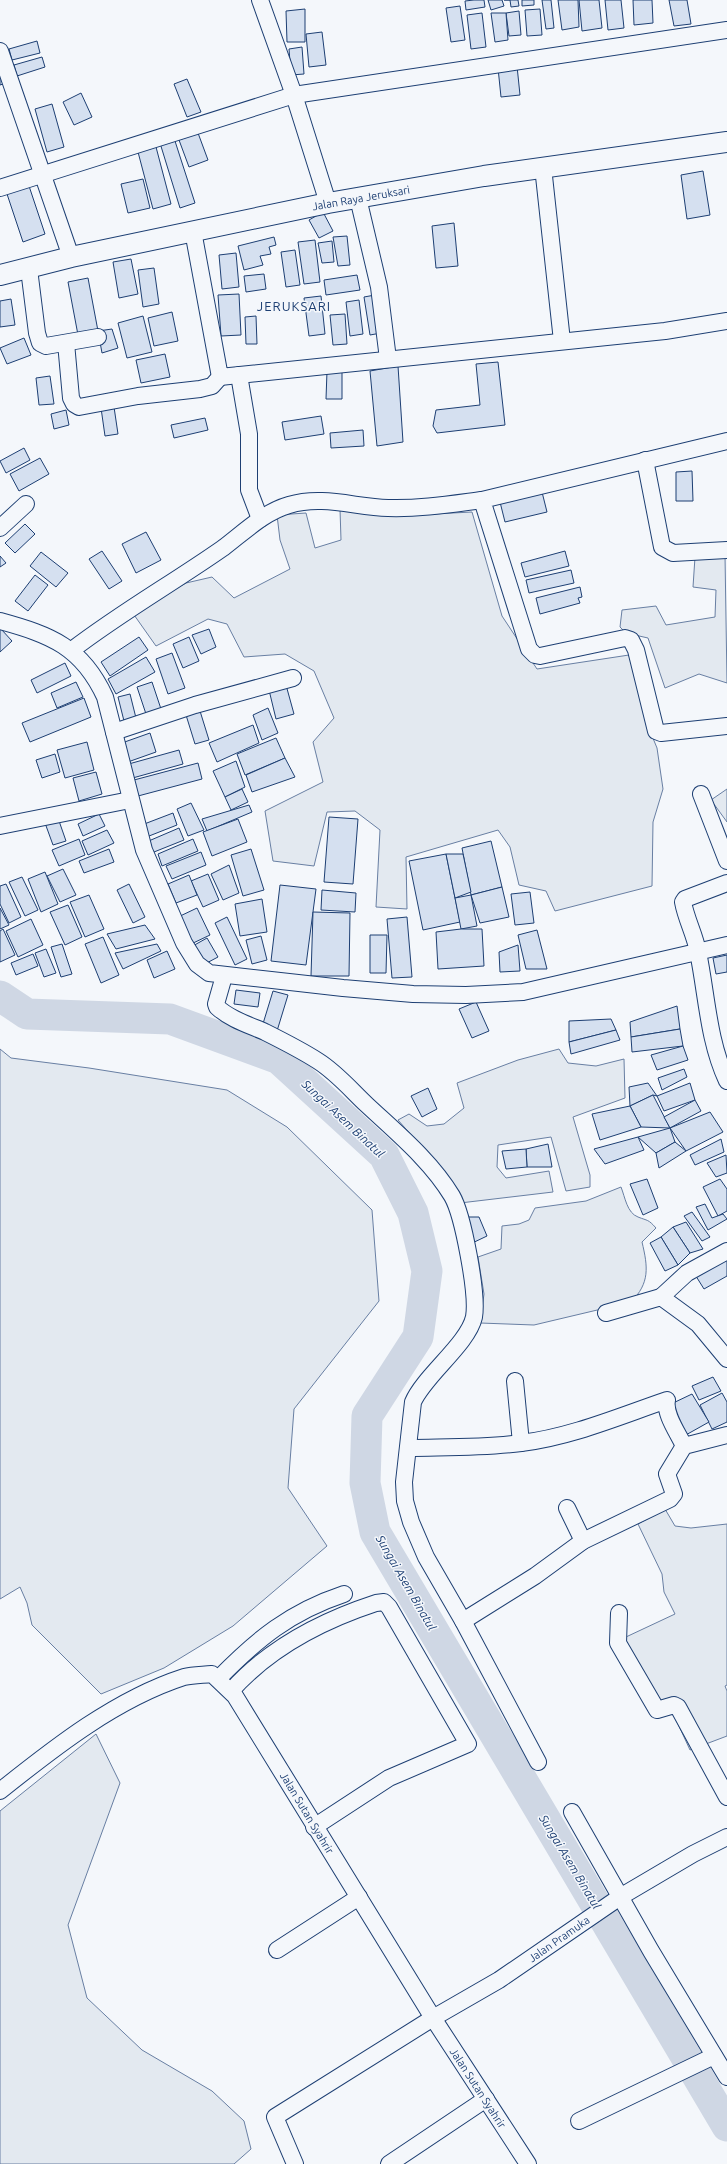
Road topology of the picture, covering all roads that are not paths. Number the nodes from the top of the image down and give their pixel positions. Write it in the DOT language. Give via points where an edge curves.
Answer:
graph roads {
  1 [pos="260,0"];
  2 [pos="727,30"];
  3 [pos="0,51"];
  4 [pos="294,95"];
  5 [pos="727,142"];
  6 [pos="544,167"];
  7 [pos="44,175"];
  8 [pos="0,188"];
  9 [pos="358,198"];
  10 [pos="328,203"];
  11 [pos="193,231"];
  12 [pos="71,257"];
  13 [pos="29,269"];
  14 [pos="0,275"];
  15 [pos="727,321"];
  16 [pos="98,337"];
  17 [pos="562,341"];
  18 [pos="66,343"];
  19 [pos="388,359"];
  20 [pos="239,375"];
  21 [pos="220,377"];
  22 [pos="727,441"];
  23 [pos="645,460"];
  24 [pos="482,500"];
  25 [pos="26,504"];
  26 [pos="260,519"];
  27 [pos="0,528"];
  28 [pos="727,550"];
  29 [pos="0,621"];
  30 [pos="72,650"];
  31 [pos="293,678"];
  32 [pos="727,726"];
  33 [pos="114,732"];
  34 [pos="701,794"];
  35 [pos="130,800"];
  36 [pos="0,826"];
  37 [pos="727,861"];
  38 [pos="727,883"];
  39 [pos="727,945"];
  40 [pos="698,951"];
  41 [pos="224,976"];
  42 [pos="727,1081"];
  43 [pos="727,1251"];
  44 [pos="661,1297"];
  45 [pos="606,1313"];
  46 [pos="727,1359"];
  47 [pos="515,1381"];
  48 [pos="727,1435"];
  49 [pos="521,1443"];
  50 [pos="684,1446"];
  51 [pos="409,1448"];
  52 [pos="567,1508"];
  53 [pos="583,1541"];
  54 [pos="344,1594"];
  55 [pos="619,1613"];
  56 [pos="463,1621"];
  57 [pos="218,1679"];
  58 [pos="233,1693"];
  59 [pos="538,1762"];
  60 [pos="0,1791"];
  61 [pos="727,1797"];
  62 [pos="572,1812"];
  63 [pos="314,1827"];
  64 [pos="727,1837"];
  65 [pos="359,1897"];
  66 [pos="618,1898"];
  67 [pos="277,1950"];
  68 [pos="433,2018"];
  69 [pos="713,2057"];
  70 [pos="727,2077"];
  71 [pos="486,2099"];
  72 [pos="579,2121"];
  73 [pos="295,2164"];
  74 [pos="389,2164"];
  75 [pos="528,2164"];
  1 -- 4 [label="street"];
  2 -- 4 [label="street"];
  3 -- 7 [label="street"];
  4 -- 7 [label="street"];
  4 -- 10 [label="street"];
  5 -- 6 [label="street, Jalan Raya Jeruksari"];
  6 -- 9 [label="street, Jalan Raya Jeruksari"];
  6 -- 17 [label="street"];
  7 -- 8 [label="street"];
  7 -- 12 [label="street"];
  9 -- 10 [label="street, Jalan Raya Jeruksari"];
  9 -- 19 [label="street" via="379,286"];
  10 -- 11 [label="street, Jalan Raya Jeruksari"];
  11 -- 12 [label="street, Jalan Raya Jeruksari"];
  11 -- 21 [label="street"];
  12 -- 13 [label="street, Jalan Raya Jeruksari"];
  13 -- 14 [label="street, Jalan Raya Jeruksari"];
  13 -- 18 [label="street" via="40,343 46,346"];
  15 -- 17 [label="street" via="665,331"];
  16 -- 18 [label="street"];
  17 -- 19 [label="street"];
  18 -- 21 [label="street" via="71,398 79,407 138,396 200,389 212,386"];
  19 -- 20 [label="street"];
  20 -- 21 [label="street"];
  20 -- 26 [label="street" via="249,434 249,490"];
  22 -- 23 [label="street"];
  23 -- 24 [label="street"];
  23 -- 28 [label="street" via="662,547 673,553"];
  24 -- 26 [label="street" via="429,507 387,508 351,502 312,501 288,505"];
  24 -- 32 [label="street" via="528,649 540,656 625,638 631,640 636,650 656,731 661,733"];
  25 -- 27 [label="street"];
  26 -- 30 [label="street" via="223,548 98,630"];
  29 -- 30 [label="street" via="40,632"];
  30 -- 33 [label="street" via="98,681"];
  31 -- 33 [label="street"];
  33 -- 35 [label="street"];
  34 -- 37 [label="street"];
  35 -- 36 [label="street"];
  35 -- 41 [label="street" via="144,850 184,943 197,964 204,970"];
  38 -- 40 [label="street" via="684,900"];
  39 -- 40 [label="street"];
  40 -- 41 [label="street" via="522,992 466,995 413,994"];
  40 -- 42 [label="street" via="713,1042"];
  41 -- 51 [label="street" via="217,1007 294,1046 340,1078 428,1164 457,1205 473,1275 476,1298 474,1317 470,1328 438,1371 417,1392 413,1402"];
  43 -- 44 [label="street" via="687,1273"];
  44 -- 45 [label="street"];
  44 -- 46 [label="street" via="698,1324"];
  47 -- 49 [label="street"];
  48 -- 50 [label="street"];
  49 -- 50 [label="street" via="586,1428 667,1400 667,1410"];
  49 -- 51 [label="street"];
  50 -- 53 [label="street" via="667,1474 674,1496"];
  51 -- 56 [label="street" via="404,1482 410,1522 426,1557"];
  52 -- 53 [label="street"];
  53 -- 56 [label="street" via="535,1576"];
  54 -- 57 [label="street" via="319,1602 283,1622 243,1654"];
  55 -- 61 [label="street" via="617,1637 621,1649 657,1710 674,1705 678,1707"];
  56 -- 59 [label="street"];
  57 -- 58 [label="street, Jalan Sutan Syahrir"];
  57 -- 60 [label="street" via="212,1674 186,1677 130,1701 91,1724"];
  58 -- 63 [label="street, Jalan Sutan Syahrir"];
  58 -- 63 [label="street" via="266,1658 304,1633 376,1603 384,1602 388,1606 468,1744 389,1778"];
  62 -- 66 [label="street"];
  63 -- 65 [label="street, Jalan Sutan Syahrir"];
  64 -- 66 [label="street, Jalan Pramuka"];
  65 -- 67 [label="street"];
  65 -- 68 [label="street, Jalan Sutan Syahrir"];
  66 -- 68 [label="street, Jalan Pramuka" via="499,1980"];
  66 -- 69 [label="street"];
  68 -- 71 [label="street, Jalan Sutan Syahrir"];
  68 -- 73 [label="street, Jalan Pramuka" via="280,2115"];
  69 -- 70 [label="street"];
  69 -- 72 [label="street"];
  71 -- 74 [label="street"];
  71 -- 75 [label="street, Jalan Sutan Syahrir"];
}
